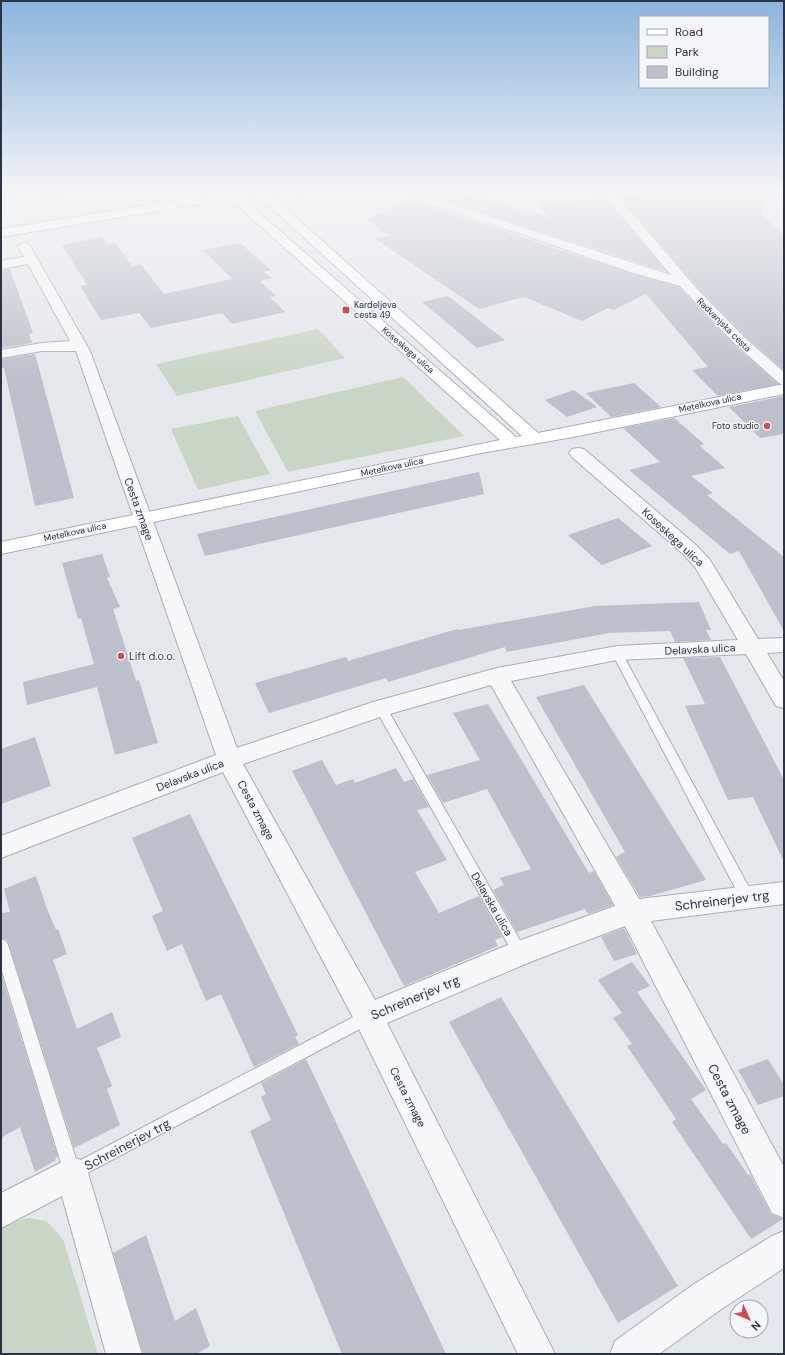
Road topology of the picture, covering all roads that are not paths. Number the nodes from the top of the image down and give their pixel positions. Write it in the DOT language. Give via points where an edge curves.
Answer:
graph roads {
  1 [pos="29,254"];
  2 [pos="299,254"];
  3 [pos="329,254"];
  4 [pos="594,254"];
  5 [pos="660,254"];
  6 [pos="32,260"];
  7 [pos="1,265"];
  8 [pos="684,283"];
  9 [pos="80,345"];
  10 [pos="1,354"];
  11 [pos="784,380"];
  12 [pos="784,389"];
  13 [pos="534,439"];
  14 [pos="513,443"];
  15 [pos="578,453"];
  16 [pos="143,519"];
  17 [pos="1,548"];
  18 [pos="784,645"];
  19 [pos="752,647"];
  20 [pos="617,653"];
  21 [pos="497,676"];
  22 [pos="784,700"];
  23 [pos="381,708"];
  24 [pos="229,760"];
  25 [pos="1,847"];
  26 [pos="784,893"];
  27 [pos="746,897"];
  28 [pos="632,912"];
  29 [pos="1,946"];
  30 [pos="520,953"];
  31 [pos="368,1017"];
  32 [pos="72,1174"];
  33 [pos="784,1201"];
  34 [pos="1,1212"];
  35 [pos="784,1248"];
  36 [pos="124,1354"];
  37 [pos="537,1354"];
  38 [pos="628,1354"];
  1 -- 6 [label="street, Cesta zmage"];
  2 -- 14 [label="street, Koseskega ulica"];
  3 -- 13 [label="street, Koseskega ulica"];
  4 -- 8 [label="street"];
  5 -- 8 [label="street, Radvanjska cesta"];
  6 -- 7 [label="street"];
  6 -- 9 [label="street, Cesta zmage"];
  8 -- 11 [label="street, Radvanjska cesta" via="739,340"];
  9 -- 10 [label="street" via="42,347"];
  9 -- 16 [label="street, Cesta zmage"];
  12 -- 13 [label="street, Metelkova ulica"];
  13 -- 14 [label="street, Metelkova ulica"];
  14 -- 16 [label="street, Metelkova ulica"];
  15 -- 19 [label="street, Koseskega ulica" via="704,564"];
  16 -- 17 [label="street, Metelkova ulica"];
  16 -- 24 [label="street, Cesta zmage"];
  18 -- 19 [label="street, Delavska ulica"];
  19 -- 20 [label="street, Delavska ulica"];
  19 -- 22 [label="street, Koseskega ulica"];
  20 -- 21 [label="street, Delavska ulica"];
  20 -- 27 [label="lane"];
  21 -- 23 [label="street, Delavska ulica"];
  21 -- 28 [label="street"];
  23 -- 24 [label="street, Delavska ulica"];
  23 -- 30 [label="lane, Delavska ulica"];
  24 -- 25 [label="street, Delavska ulica"];
  24 -- 31 [label="street, Cesta zmage"];
  26 -- 27 [label="street, Schreinerjev trg"];
  27 -- 28 [label="street, Schreinerjev trg"];
  28 -- 30 [label="street, Schreinerjev trg"];
  28 -- 33 [label="street, Cesta zmage"];
  29 -- 32 [label="lane, Schreinerjev trg"];
  30 -- 31 [label="street, Schreinerjev trg"];
  31 -- 32 [label="lane, Schreinerjev trg"];
  31 -- 37 [label="street, Cesta zmage"];
  32 -- 34 [label="street, Schreinerjev trg"];
  32 -- 36 [label="street, Schreinerjev trg"];
  35 -- 38 [label="street" via="707,1297"];
}
